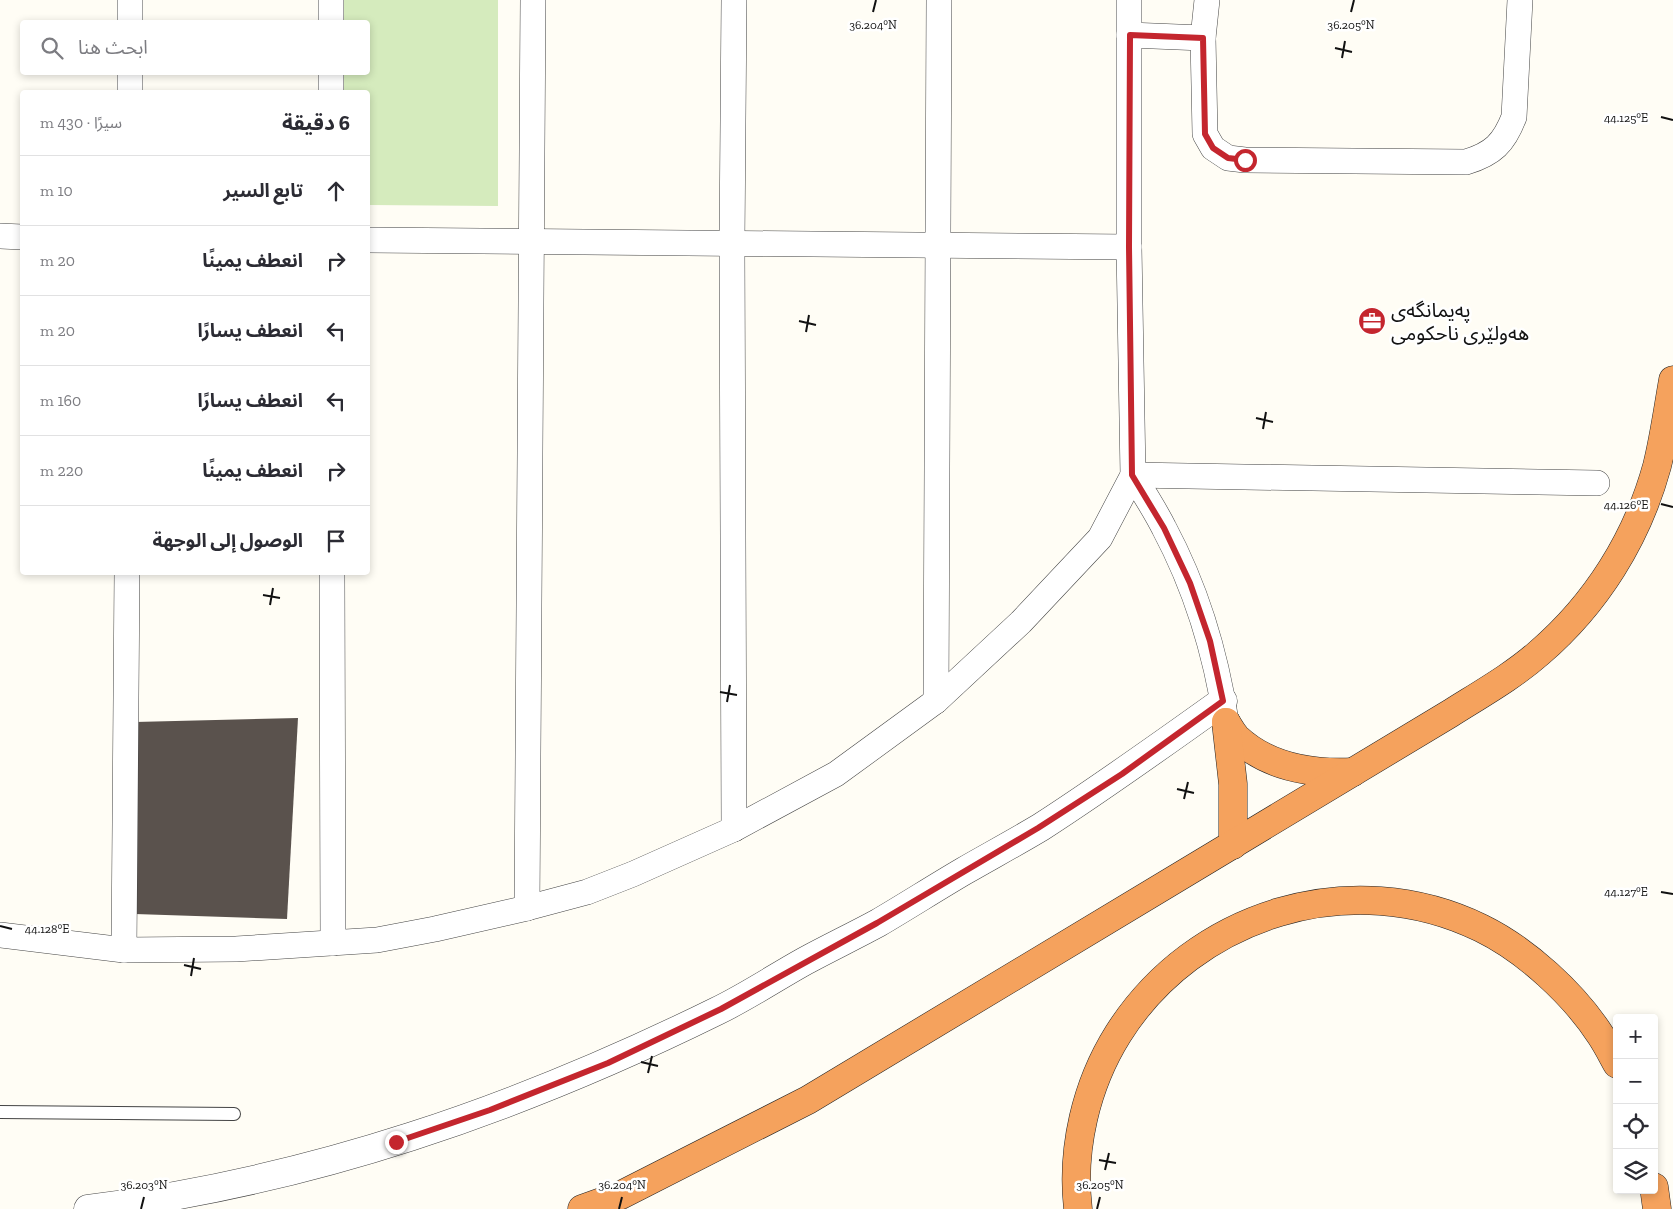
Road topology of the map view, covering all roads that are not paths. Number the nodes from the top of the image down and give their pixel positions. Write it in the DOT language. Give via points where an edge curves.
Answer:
graph roads {
  1 [pos="130,0"];
  2 [pos="331,0"];
  3 [pos="533,0"];
  4 [pos="734,0"];
  5 [pos="939,0"];
  6 [pos="1130,0"];
  7 [pos="1206,0"];
  8 [pos="1520,0"];
  9 [pos="130,20"];
  10 [pos="331,20"];
  11 [pos="1130,35"];
  12 [pos="1203,38"];
  13 [pos="130,75"];
  14 [pos="331,75"];
  15 [pos="130,90"];
  16 [pos="331,90"];
  17 [pos="0,236"];
  18 [pos="20,237"];
  19 [pos="370,240"];
  20 [pos="531,241"];
  21 [pos="732,243"];
  22 [pos="937,245"];
  23 [pos="1129,247"];
  24 [pos="1673,380"];
  25 [pos="1132,475"];
  26 [pos="1597,483"];
  27 [pos="127,575"];
  28 [pos="332,575"];
  29 [pos="936,701"];
  30 [pos="1224,712"];
  31 [pos="1354,772"];
  32 [pos="734,829"];
  33 [pos="1233,845"];
  34 [pos="527,908"];
  35 [pos="0,935"];
  36 [pos="333,943"];
  37 [pos="124,950"];
  38 [pos="1614,1059"];
  39 [pos="0,1112"];
  40 [pos="234,1114"];
  41 [pos="1655,1194"];
  42 [pos="88,1209"];
  43 [pos="582,1209"];
  44 [pos="1078,1209"];
  45 [pos="1657,1209"];
  1 -- 9 [label="street"];
  2 -- 10 [label="street"];
  3 -- 20 [label="street"];
  4 -- 21 [label="street"];
  5 -- 22 [label="street"];
  6 -- 11 [label="street"];
  7 -- 12 [label="street"];
  8 -- 12 [label="street" via="1514,117 1508,133 1497,147 1466,162 1228,158 1213,148 1205,134"];
  11 -- 12 [label="street"];
  11 -- 23 [label="street"];
  13 -- 15 [label="street"];
  14 -- 16 [label="street"];
  17 -- 18 [label="street"];
  19 -- 20 [label="street"];
  20 -- 21 [label="street"];
  20 -- 34 [label="street"];
  21 -- 22 [label="street"];
  21 -- 32 [label="street"];
  22 -- 23 [label="street"];
  22 -- 29 [label="street"];
  23 -- 25 [label="street"];
  24 -- 31 [label="highway" via="1657,465 1646,501 1631,536 1591,600 1538,654 1508,676"];
  25 -- 26 [label="street"];
  25 -- 29 [label="street" via="1100,538 1021,622"];
  25 -- 30 [label="street" via="1164,528 1190,583 1210,641"];
  27 -- 37 [label="street"];
  28 -- 36 [label="street"];
  29 -- 32 [label="street" via="836,774"];
  30 -- 31 [label="highway" via="1236,737 1269,758 1308,771"];
  30 -- 33 [label="highway" via="1233,784"];
  30 -- 42 [label="street" via="877,923 721,1009 608,1063 490,1110 326,1163 205,1191"];
  31 -- 33 [label="highway"];
  32 -- 34 [label="street" via="587,892"];
  33 -- 43 [label="highway" via="808,1100 621,1195"];
  34 -- 36 [label="street" via="377,940"];
  35 -- 37 [label="street"];
  36 -- 37 [label="street" via="236,949"];
  38 -- 44 [label="highway" via="1568,993 1528,957 1482,928 1435,910 1402,903 1318,902 1277,912 1238,927 1197,950 1162,979 1131,1014 1106,1054 1089,1097 1079,1142"];
  39 -- 40 [label="lane"];
  41 -- 45 [label="highway"];
}
